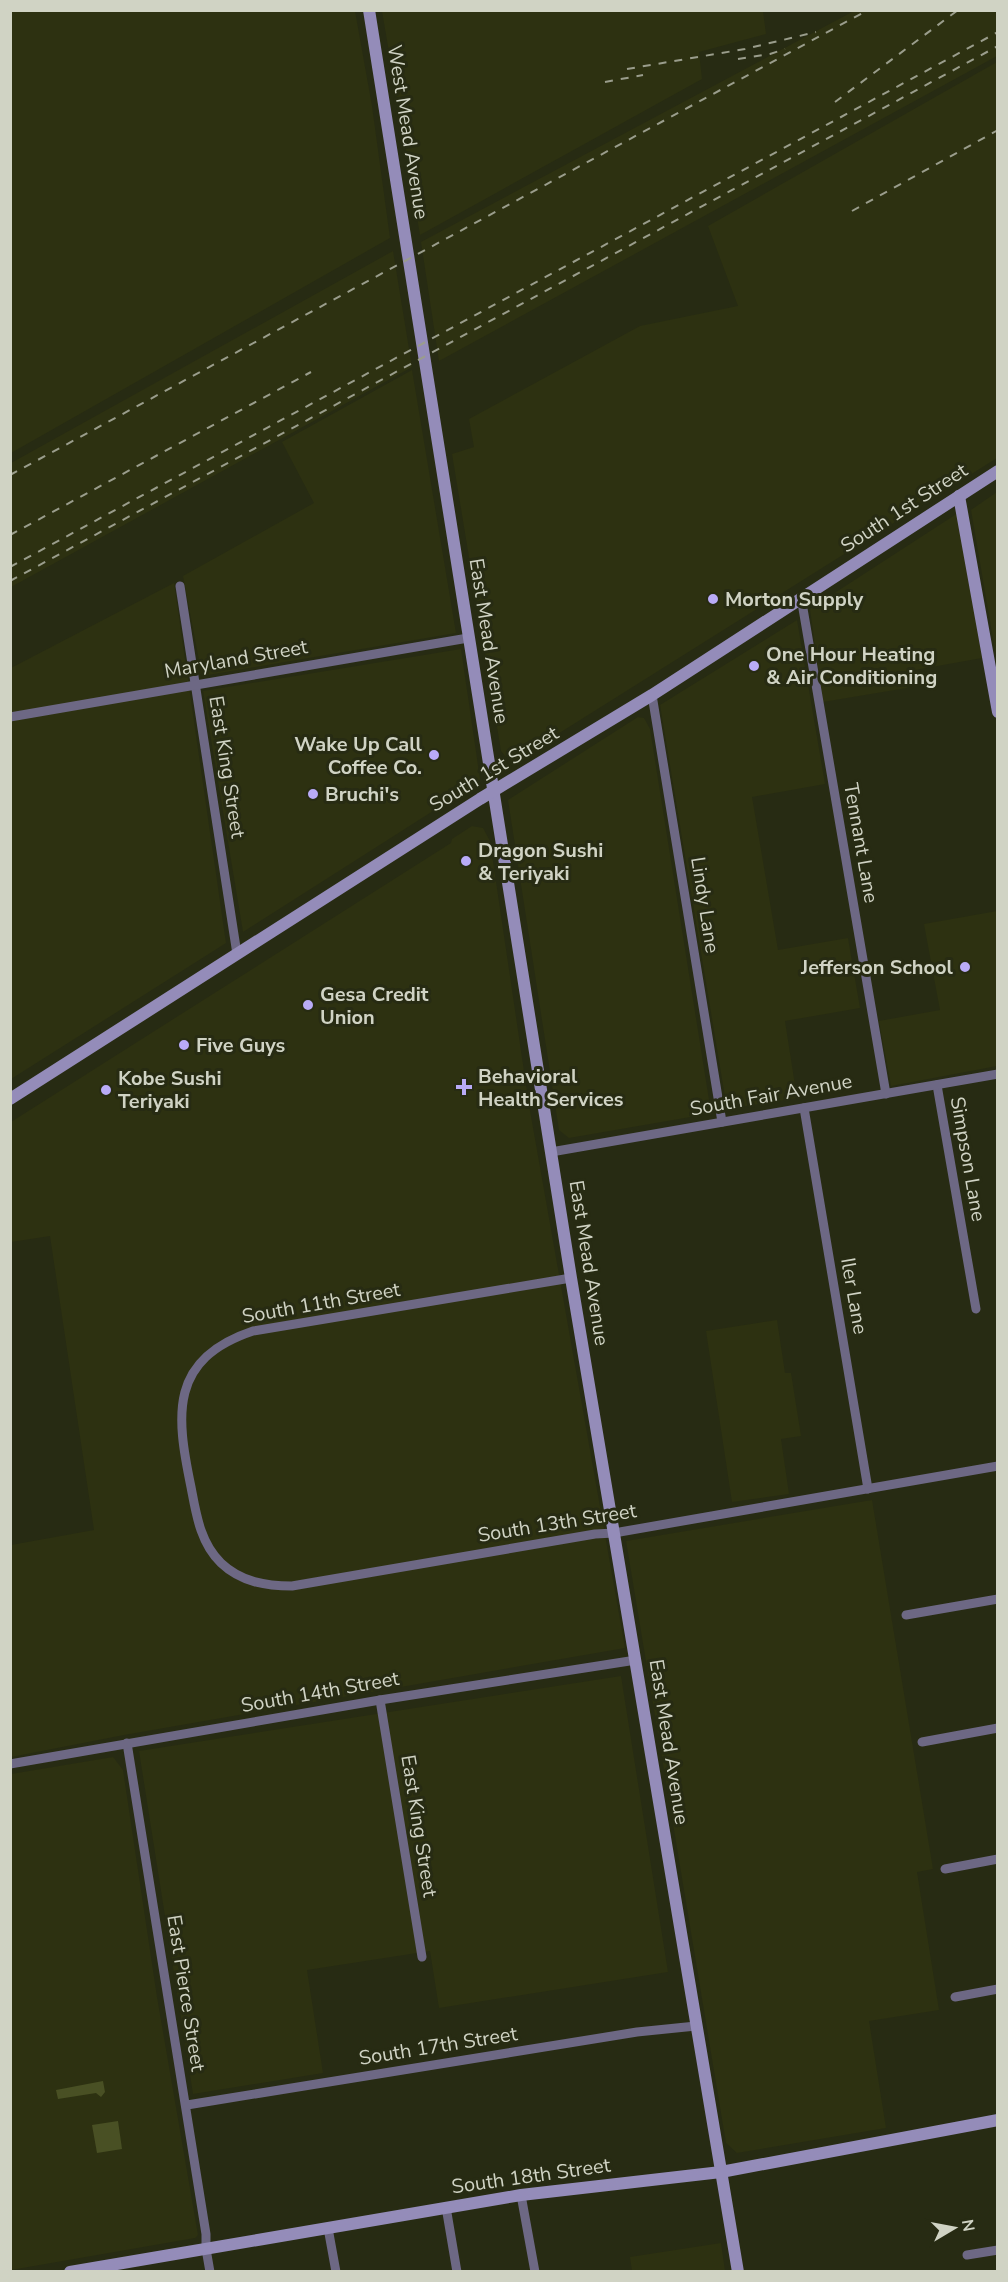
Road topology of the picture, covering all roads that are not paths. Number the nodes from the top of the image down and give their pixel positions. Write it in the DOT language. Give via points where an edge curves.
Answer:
graph roads {
  1 [pos="369,10"];
  2 [pos="409,259"];
  3 [pos="998,471"];
  4 [pos="959,496"];
  5 [pos="180,586"];
  6 [pos="801,597"];
  7 [pos="468,638"];
  8 [pos="196,684"];
  9 [pos="652,695"];
  10 [pos="998,711"];
  11 [pos="10,717"];
  12 [pos="493,791"];
  13 [pos="237,954"];
  14 [pos="998,1074"];
  15 [pos="937,1085"];
  16 [pos="886,1094"];
  17 [pos="10,1100"];
  18 [pos="804,1108"];
  19 [pos="722,1122"];
  20 [pos="551,1152"];
  21 [pos="572,1278"];
  22 [pos="976,1309"];
  23 [pos="998,1466"];
  24 [pos="188,1474"];
  25 [pos="868,1489"];
  26 [pos="614,1533"];
  27 [pos="998,1599"];
  28 [pos="906,1615"];
  29 [pos="636,1660"];
  30 [pos="380,1700"];
  31 [pos="998,1728"];
  32 [pos="922,1742"];
  33 [pos="127,1743"];
  34 [pos="10,1764"];
  35 [pos="998,1859"];
  36 [pos="945,1869"];
  37 [pos="422,1957"];
  38 [pos="998,1989"];
  39 [pos="955,1996"];
  40 [pos="696,2026"];
  41 [pos="186,2105"];
  42 [pos="998,2120"];
  43 [pos="721,2172"];
  44 [pos="521,2195"];
  45 [pos="446,2207"];
  46 [pos="328,2228"];
  47 [pos="206,2248"];
  48 [pos="998,2250"];
  49 [pos="967,2255"];
  50 [pos="141,2266"];
  51 [pos="70,2271"];
  52 [pos="210,2271"];
  53 [pos="336,2271"];
  54 [pos="457,2271"];
  55 [pos="534,2271"];
  56 [pos="738,2271"];
  1 -- 2 [label="street, West Mead Avenue"];
  2 -- 7 [label="street, East Mead Avenue"];
  3 -- 4 [label="street, South 1st Street"];
  4 -- 6 [label="street, South 1st Street"];
  4 -- 10 [label="street"];
  5 -- 8 [label="street, East King Street"];
  6 -- 9 [label="street, South 1st Street"];
  6 -- 16 [label="street, Tennant Lane"];
  7 -- 8 [label="street, Maryland Street"];
  7 -- 12 [label="street, East Mead Avenue"];
  8 -- 11 [label="street, Maryland Street"];
  8 -- 13 [label="street, East King Street"];
  9 -- 12 [label="street, South 1st Street"];
  9 -- 19 [label="street, Lindy Lane"];
  12 -- 13 [label="street, South 1st Street"];
  12 -- 20 [label="street, East Mead Avenue"];
  13 -- 17 [label="street, South 1st Street"];
  14 -- 15 [label="street, South Fair Avenue"];
  15 -- 16 [label="street, South Fair Avenue"];
  15 -- 22 [label="street, Simpson Lane"];
  16 -- 18 [label="street, South Fair Avenue"];
  18 -- 19 [label="street, South Fair Avenue"];
  18 -- 25 [label="street, Iler Lane"];
  19 -- 20 [label="street, South Fair Avenue"];
  20 -- 21 [label="street, East Mead Avenue"];
  21 -- 24 [label="street, South 11th Street" via="236,1337 204,1360 188,1382 180,1422"];
  21 -- 26 [label="street, East Mead Avenue"];
  23 -- 25 [label="street, South 13th Street"];
  24 -- 26 [label="street, South 13th Street" via="198,1525 211,1550 220,1562 259,1584 292,1586"];
  25 -- 26 [label="street, South 13th Street"];
  26 -- 29 [label="street, East Mead Avenue"];
  27 -- 28 [label="street"];
  29 -- 30 [label="street, South 14th Street"];
  29 -- 40 [label="street, East Mead Avenue"];
  30 -- 33 [label="street, South 14th Street"];
  30 -- 37 [label="street, East King Street"];
  31 -- 32 [label="street"];
  33 -- 34 [label="street, South 14th Street"];
  33 -- 41 [label="street, East Pierce Street"];
  35 -- 36 [label="street"];
  38 -- 39 [label="street"];
  40 -- 41 [label="street, South 17th Street"];
  40 -- 43 [label="street, East Mead Avenue"];
  41 -- 47 [label="street, East Pierce Street"];
  42 -- 43 [label="street, South 18th Street"];
  43 -- 44 [label="street, South 18th Street"];
  43 -- 56 [label="street, East Mead Avenue"];
  44 -- 45 [label="street, South 18th Street"];
  44 -- 55 [label="street"];
  45 -- 46 [label="street, South 18th Street"];
  45 -- 54 [label="street"];
  46 -- 47 [label="street, South 18th Street"];
  46 -- 53 [label="street"];
  47 -- 50 [label="street, South 18th Street"];
  47 -- 52 [label="street, East Pierce Street"];
  48 -- 49 [label="street"];
  50 -- 51 [label="street, South 18th Street"];
}
